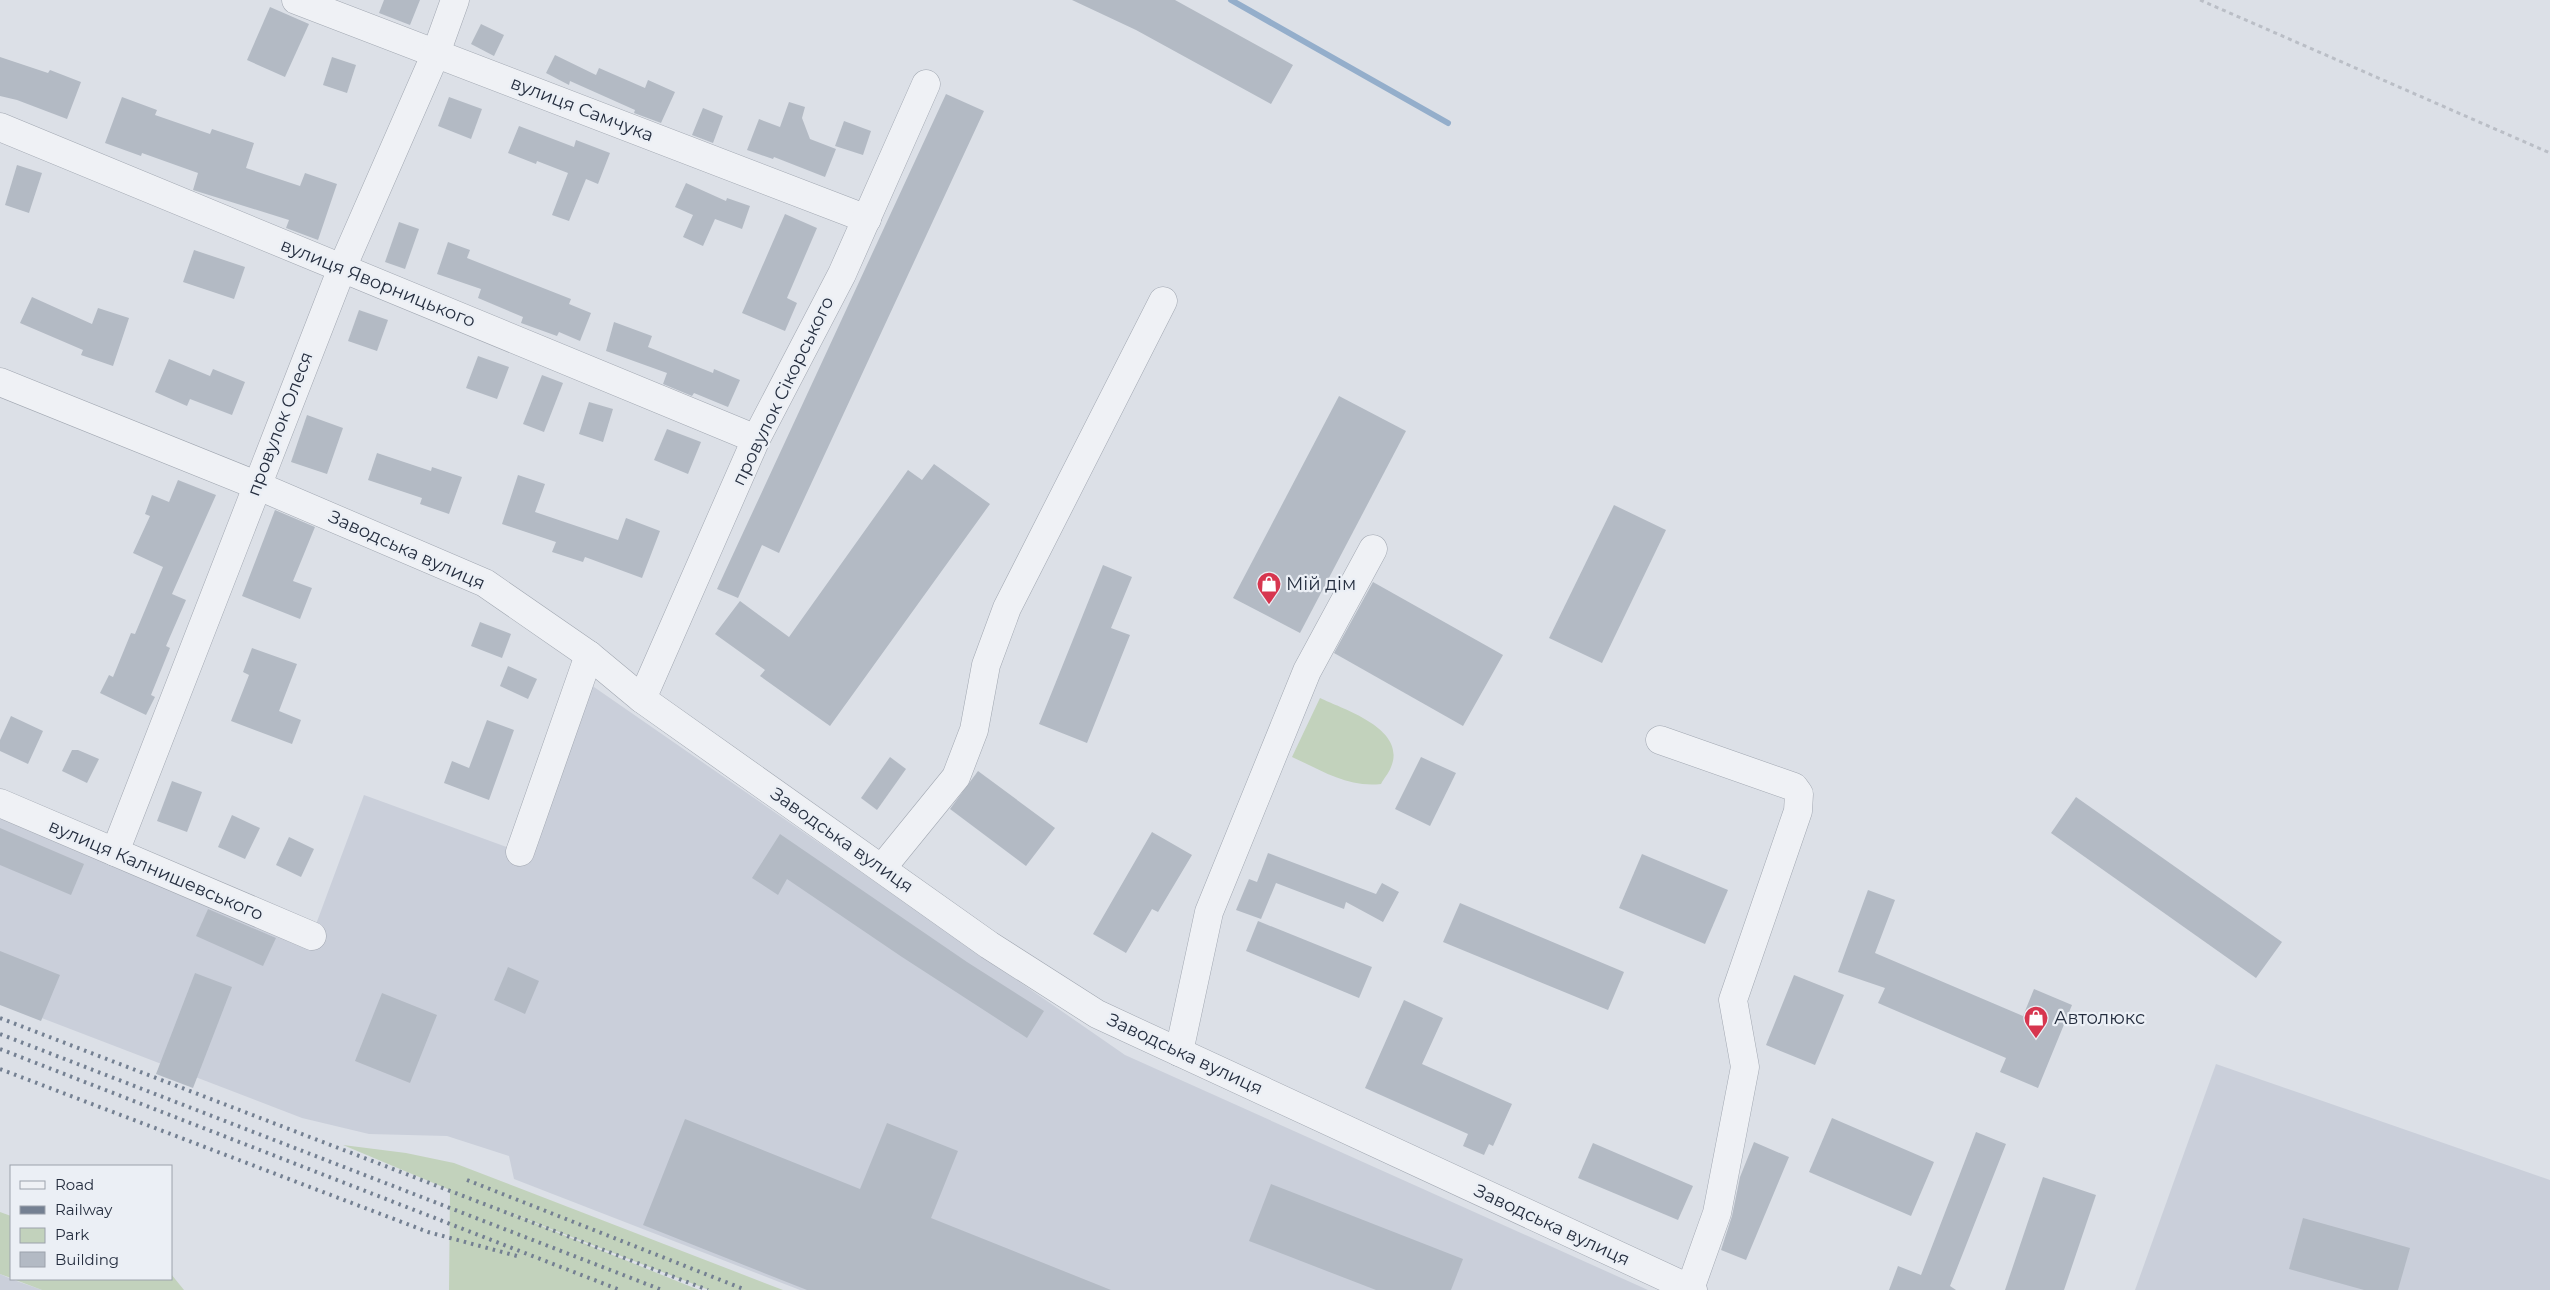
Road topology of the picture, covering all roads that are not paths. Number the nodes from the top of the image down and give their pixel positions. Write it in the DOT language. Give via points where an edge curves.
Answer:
graph roads {
  1 [pos="296,0"];
  2 [pos="455,0"];
  3 [pos="436,52"];
  4 [pos="926,84"];
  5 [pos="0,127"];
  6 [pos="867,219"];
  7 [pos="342,268"];
  8 [pos="1163,301"];
  9 [pos="0,382"];
  10 [pos="756,439"];
  11 [pos="256,485"];
  12 [pos="1372,549"];
  13 [pos="589,655"];
  14 [pos="642,699"];
  15 [pos="1660,740"];
  16 [pos="0,804"];
  17 [pos="115,852"];
  18 [pos="520,852"];
  19 [pos="882,868"];
  20 [pos="312,936"];
  21 [pos="1179,1052"];
  22 [pos="1692,1289"];
  1 -- 3 [label="street, вулиця Самчука"];
  2 -- 3 [label="street, провулок Олеся"];
  3 -- 6 [label="street, вулиця Самчука"];
  3 -- 7 [label="street, провулок Олеся"];
  4 -- 6 [label="street, провулок Сікорського"];
  5 -- 7 [label="street, вулиця Яворницького"];
  6 -- 10 [label="street, провулок Сікорського"];
  7 -- 10 [label="street, вулиця Яворницького"];
  7 -- 11 [label="street, провулок Олеся"];
  8 -- 19 [label="street" via="1007,608 986,665 974,730 956,776"];
  9 -- 11 [label="street, Заводська вулиця"];
  10 -- 14 [label="street, провулок Сікорського"];
  11 -- 13 [label="street, Заводська вулиця" via="485,582"];
  11 -- 17 [label="street, провулок Олеся"];
  12 -- 21 [label="street" via="1307,671 1209,912"];
  13 -- 14 [label="street, Заводська вулиця"];
  13 -- 18 [label="street"];
  14 -- 19 [label="street, Заводська вулиця"];
  15 -- 22 [label="street" via="1794,787 1800,803 1733,1000 1745,1066 1717,1213"];
  16 -- 17 [label="street, вулиця Калнишевського"];
  17 -- 20 [label="street, вулиця Калнишевського"];
  19 -- 21 [label="street, Заводська вулиця" via="989,944 1097,1014"];
  21 -- 22 [label="street, Заводська вулиця"];
}
